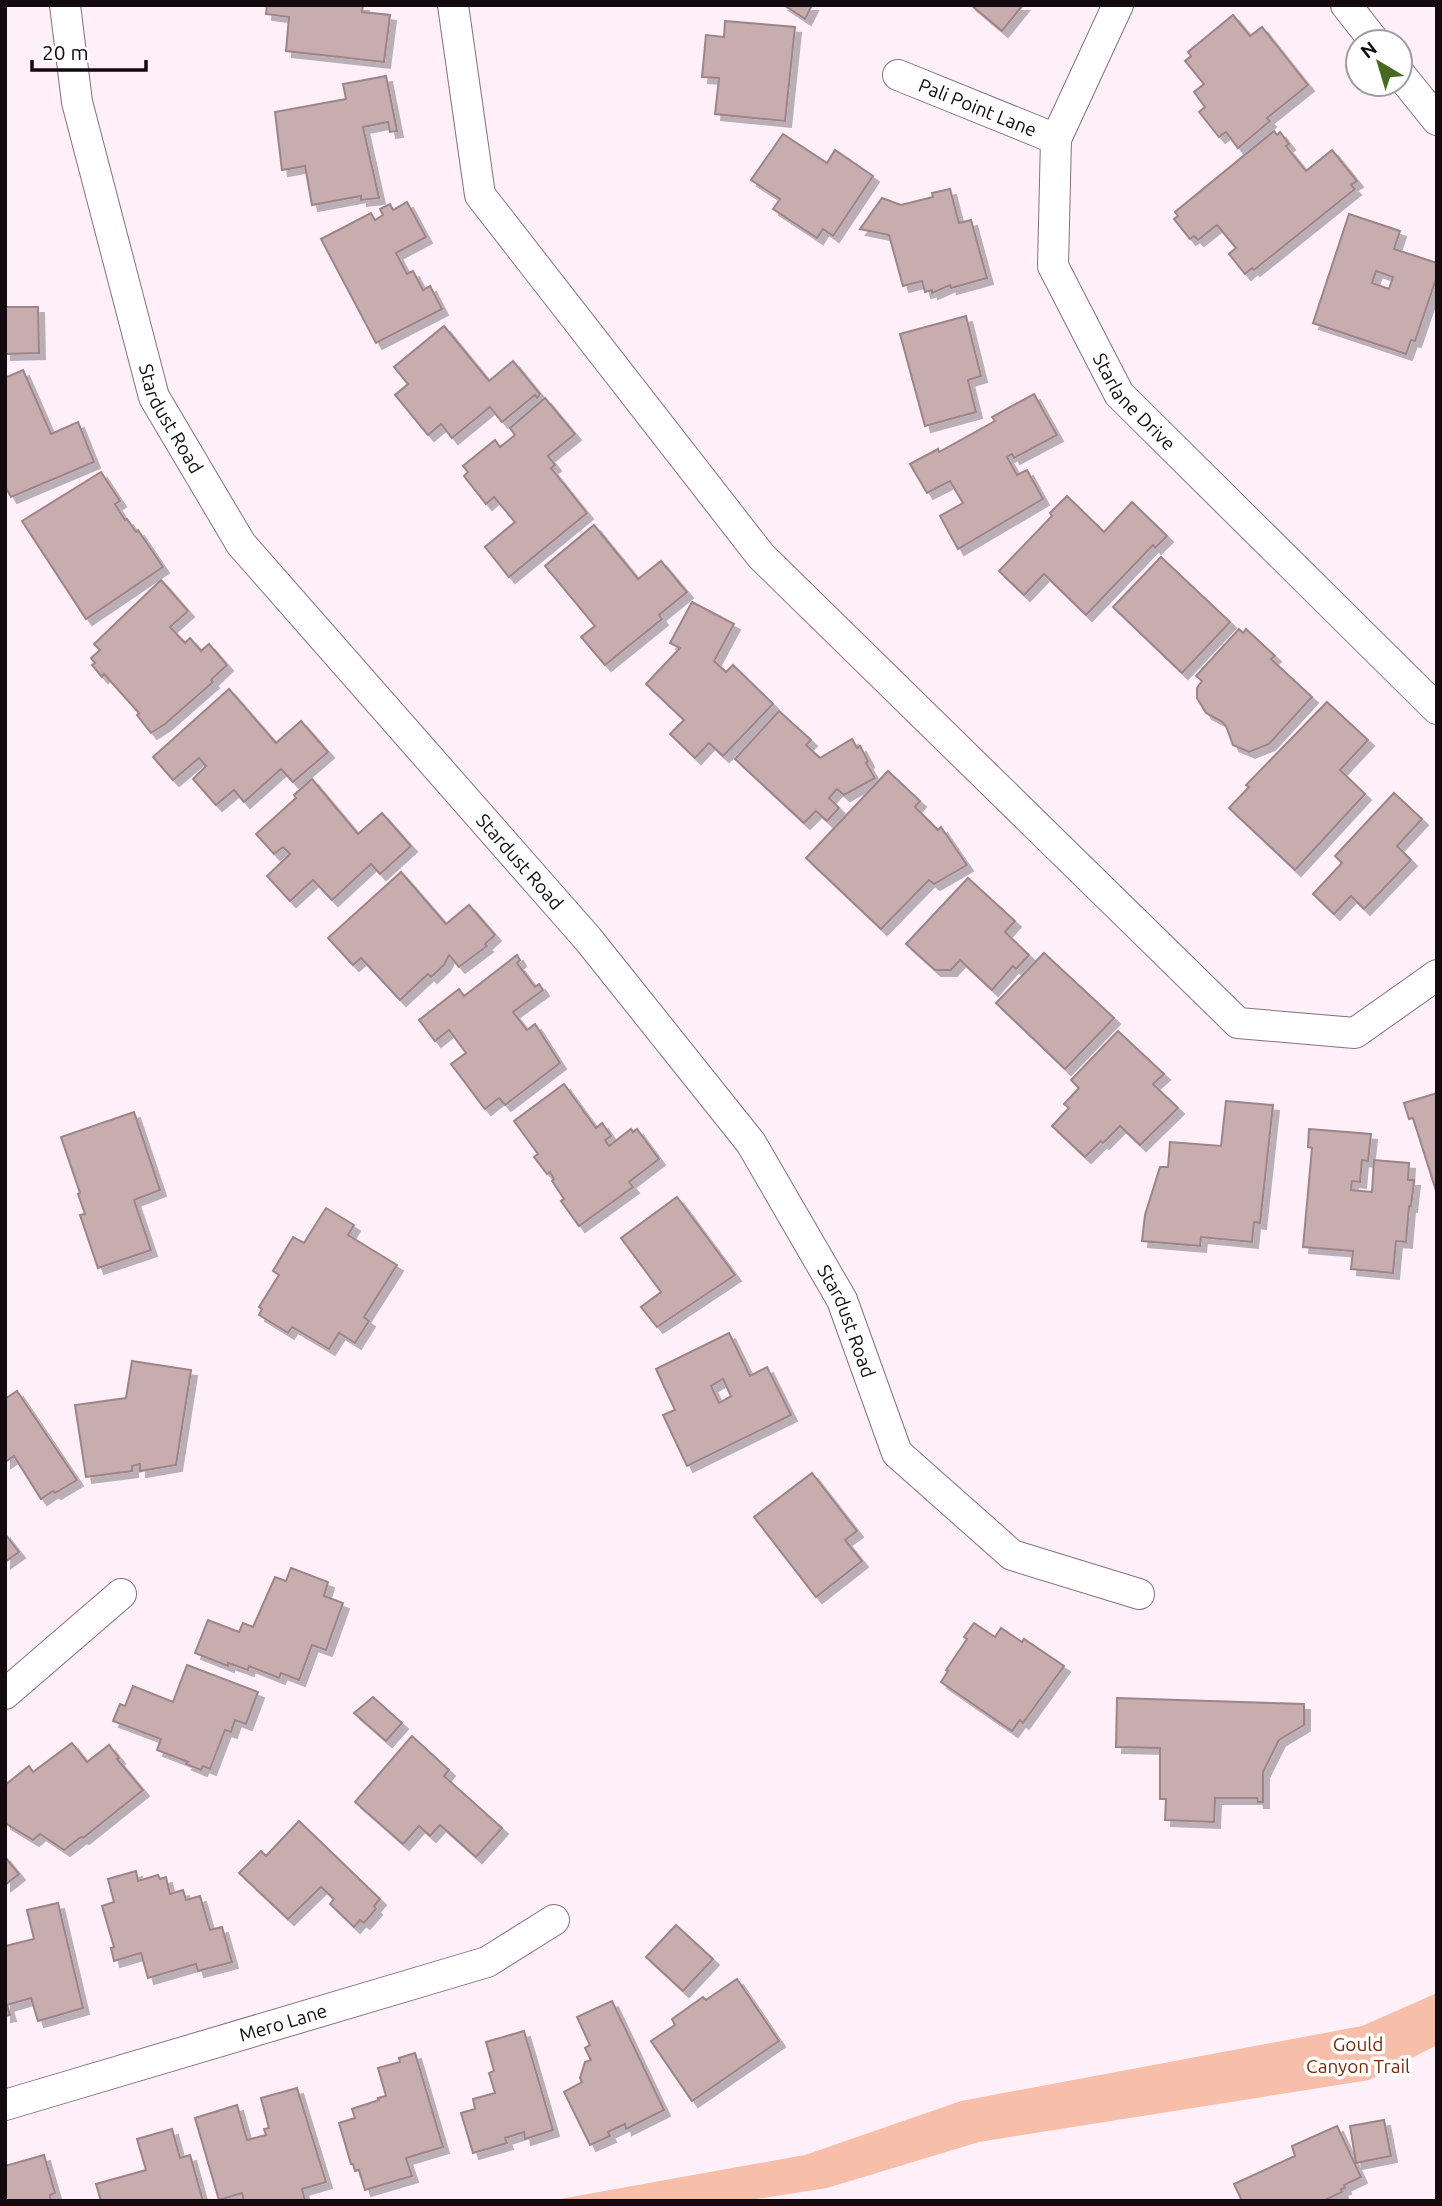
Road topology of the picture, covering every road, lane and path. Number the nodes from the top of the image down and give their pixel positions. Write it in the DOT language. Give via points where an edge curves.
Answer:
graph roads {
  1 [pos="65,5"];
  2 [pos="453,5"];
  3 [pos="1118,5"];
  4 [pos="1346,5"];
  5 [pos="1364,28"];
  6 [pos="898,75"];
  7 [pos="1414,91"];
  8 [pos="1437,120"];
  9 [pos="1056,139"];
  10 [pos="1437,709"];
  11 [pos="1437,975"];
  12 [pos="121,1594"];
  13 [pos="1139,1594"];
  14 [pos="5,1694"];
  15 [pos="554,1920"];
  16 [pos="5,2105"];
  1 -- 13 [label="street, Stardust Road" via="77,102 155,397 241,544 588,939 751,1143 842,1300 897,1453 1012,1555"];
  2 -- 11 [label="street" via="480,195 761,556 1238,1023 1355,1033"];
  3 -- 9 [label="street, Starlane Drive"];
  4 -- 5 [label="street"];
  6 -- 9 [label="street, Pali Point Lane"];
  7 -- 8 [label="street"];
  9 -- 10 [label="street, Starlane Drive" via="1053,266 1119,394"];
  12 -- 14 [label="street"];
  15 -- 16 [label="street, Mero Lane" via="487,1962"];
}
